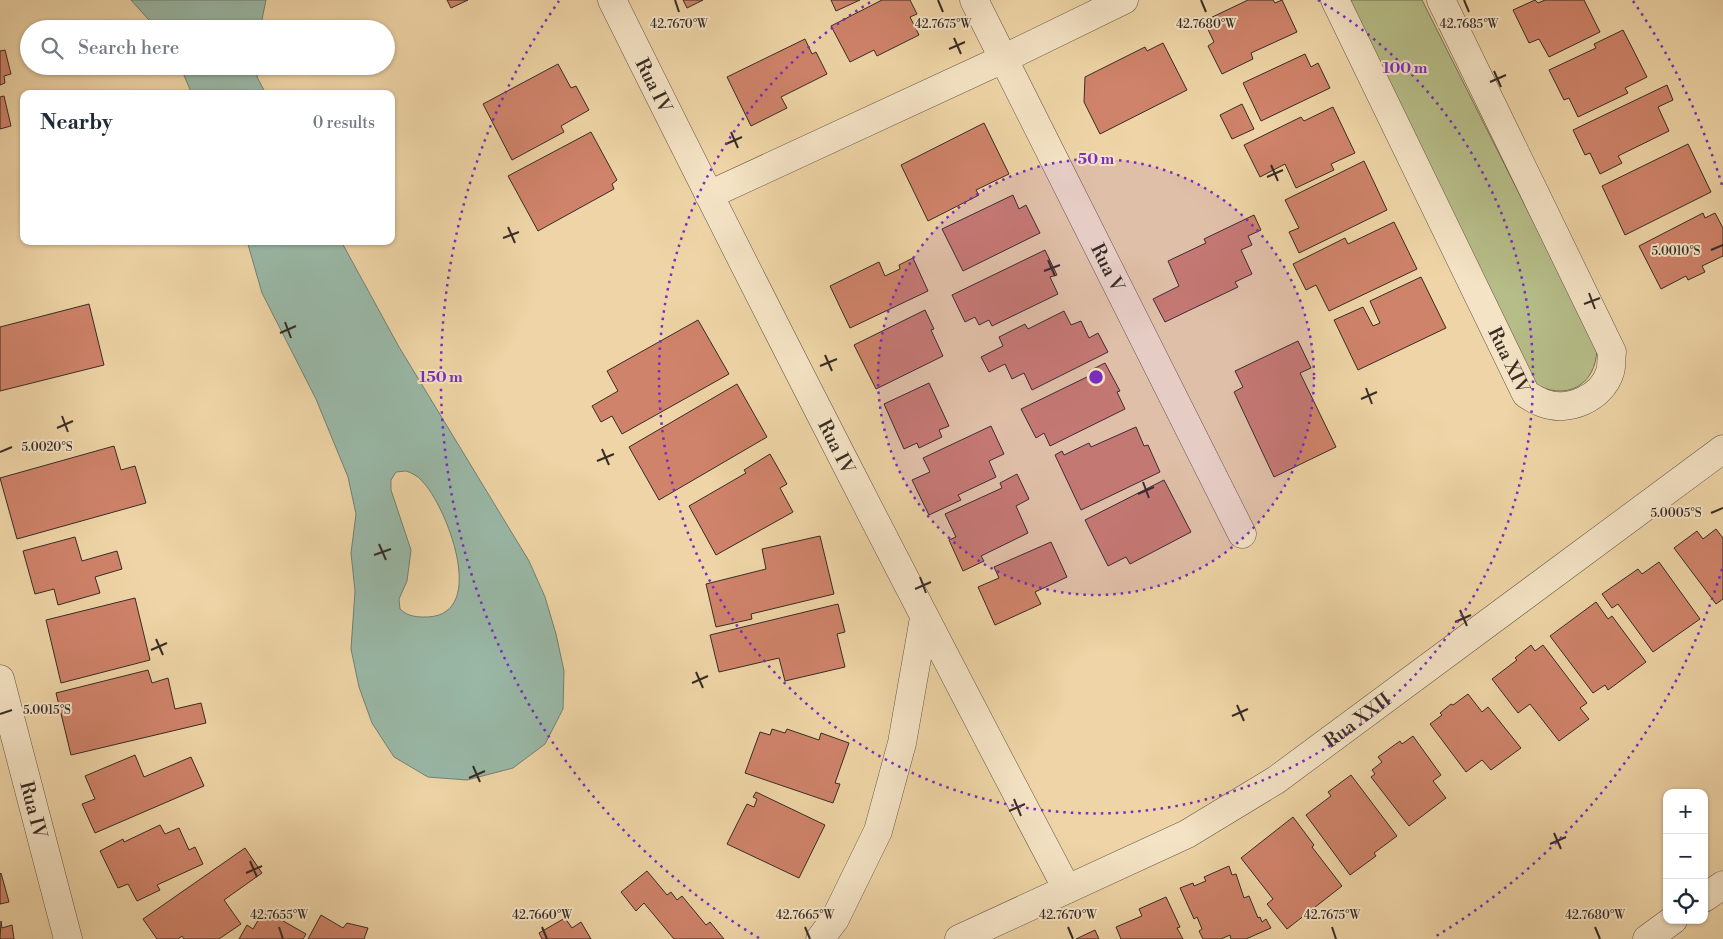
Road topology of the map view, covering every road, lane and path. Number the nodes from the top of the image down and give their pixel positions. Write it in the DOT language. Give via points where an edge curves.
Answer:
graph roads {
  1 [pos="612,0"];
  2 [pos="974,0"];
  3 [pos="1124,0"];
  4 [pos="1335,0"];
  5 [pos="1441,0"];
  6 [pos="1003,59"];
  7 [pos="708,195"];
  8 [pos="1723,449"];
  9 [pos="1242,534"];
  10 [pos="924,618"];
  11 [pos="0,680"];
  12 [pos="1723,885"];
  13 [pos="1067,889"];
  14 [pos="1708,895"];
  15 [pos="58,898"];
  16 [pos="1668,924"];
  17 [pos="68,939"];
  18 [pos="88,939"];
  19 [pos="820,939"];
  20 [pos="959,939"];
  21 [pos="1647,939"];
  1 -- 7 [label="street, Rua IV"];
  2 -- 6 [label="street, Rua V"];
  3 -- 6 [label="street"];
  4 -- 5 [label="street, Rua XIV" via="1526,394 1544,404 1563,407 1583,402 1599,390 1610,372 1612,352"];
  6 -- 7 [label="street"];
  6 -- 9 [label="street, Rua V"];
  7 -- 10 [label="street, Rua IV"];
  8 -- 13 [label="street, Rua XXII" via="1276,780 1187,834"];
  10 -- 13 [label="street, Rua IV"];
  10 -- 19 [label="street" via="902,743 878,831 835,919"];
  11 -- 15 [label="street, Rua IV"];
  12 -- 14 [label="street"];
  13 -- 20 [label="street, Rua XXII"];
  15 -- 17 [label="street, Rua IV"];
  15 -- 18 [label="street"];
  16 -- 21 [label="street"];
}
